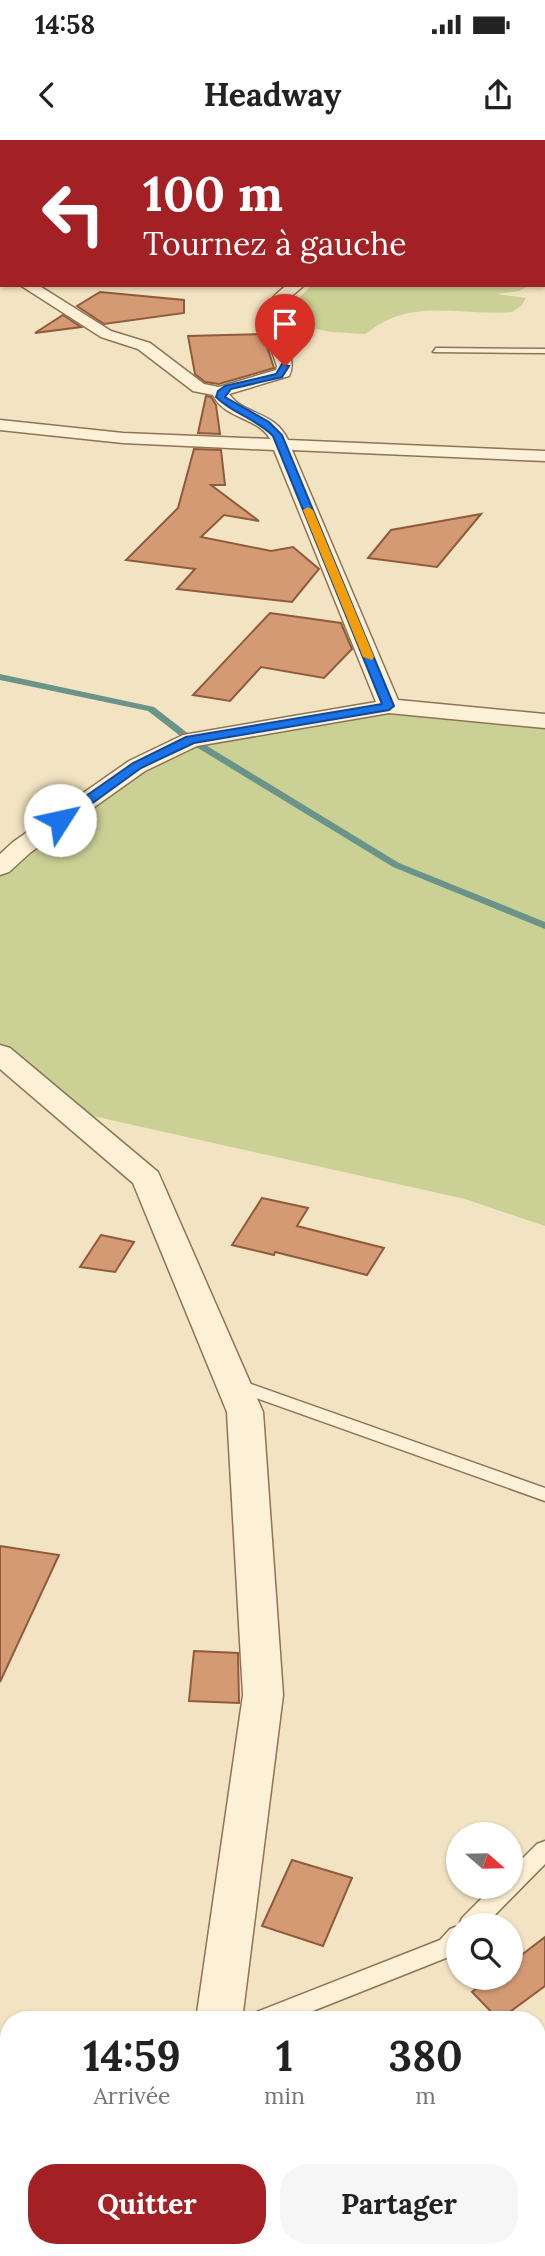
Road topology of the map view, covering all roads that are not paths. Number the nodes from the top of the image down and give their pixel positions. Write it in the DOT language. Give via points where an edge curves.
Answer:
graph roads {
  1 [pos="30,287"];
  2 [pos="294,287"];
  3 [pos="543,349"];
  4 [pos="436,350"];
  5 [pos="221,393"];
  6 [pos="0,425"];
  7 [pos="281,445"];
  8 [pos="545,456"];
  9 [pos="389,706"];
  10 [pos="545,722"];
  11 [pos="0,867"];
  12 [pos="0,1054"];
  13 [pos="233,1384"];
  14 [pos="545,1495"];
  15 [pos="545,1850"];
  16 [pos="523,1872"];
  17 [pos="496,1899"];
  18 [pos="482,1913"];
  19 [pos="446,1948"];
  20 [pos="220,2011"];
  21 [pos="285,2011"];
  1 -- 5 [label="street" via="106,334 144,346 198,388"];
  2 -- 5 [label="street" via="277,300 268,318 285,366 283,373"];
  3 -- 4 [label="lane"];
  5 -- 7 [label="street" via="223,401 274,430"];
  6 -- 7 [label="street" via="123,438"];
  7 -- 8 [label="street"];
  7 -- 9 [label="street"];
  9 -- 10 [label="street"];
  9 -- 11 [label="street" via="191,740 137,766"];
  12 -- 13 [label="street" via="147,1180"];
  13 -- 14 [label="lane"];
  13 -- 20 [label="street" via="245,1412 263,1695"];
  15 -- 16 [label="lane"];
  17 -- 18 [label="lane"];
  19 -- 21 [label="lane"];
}
